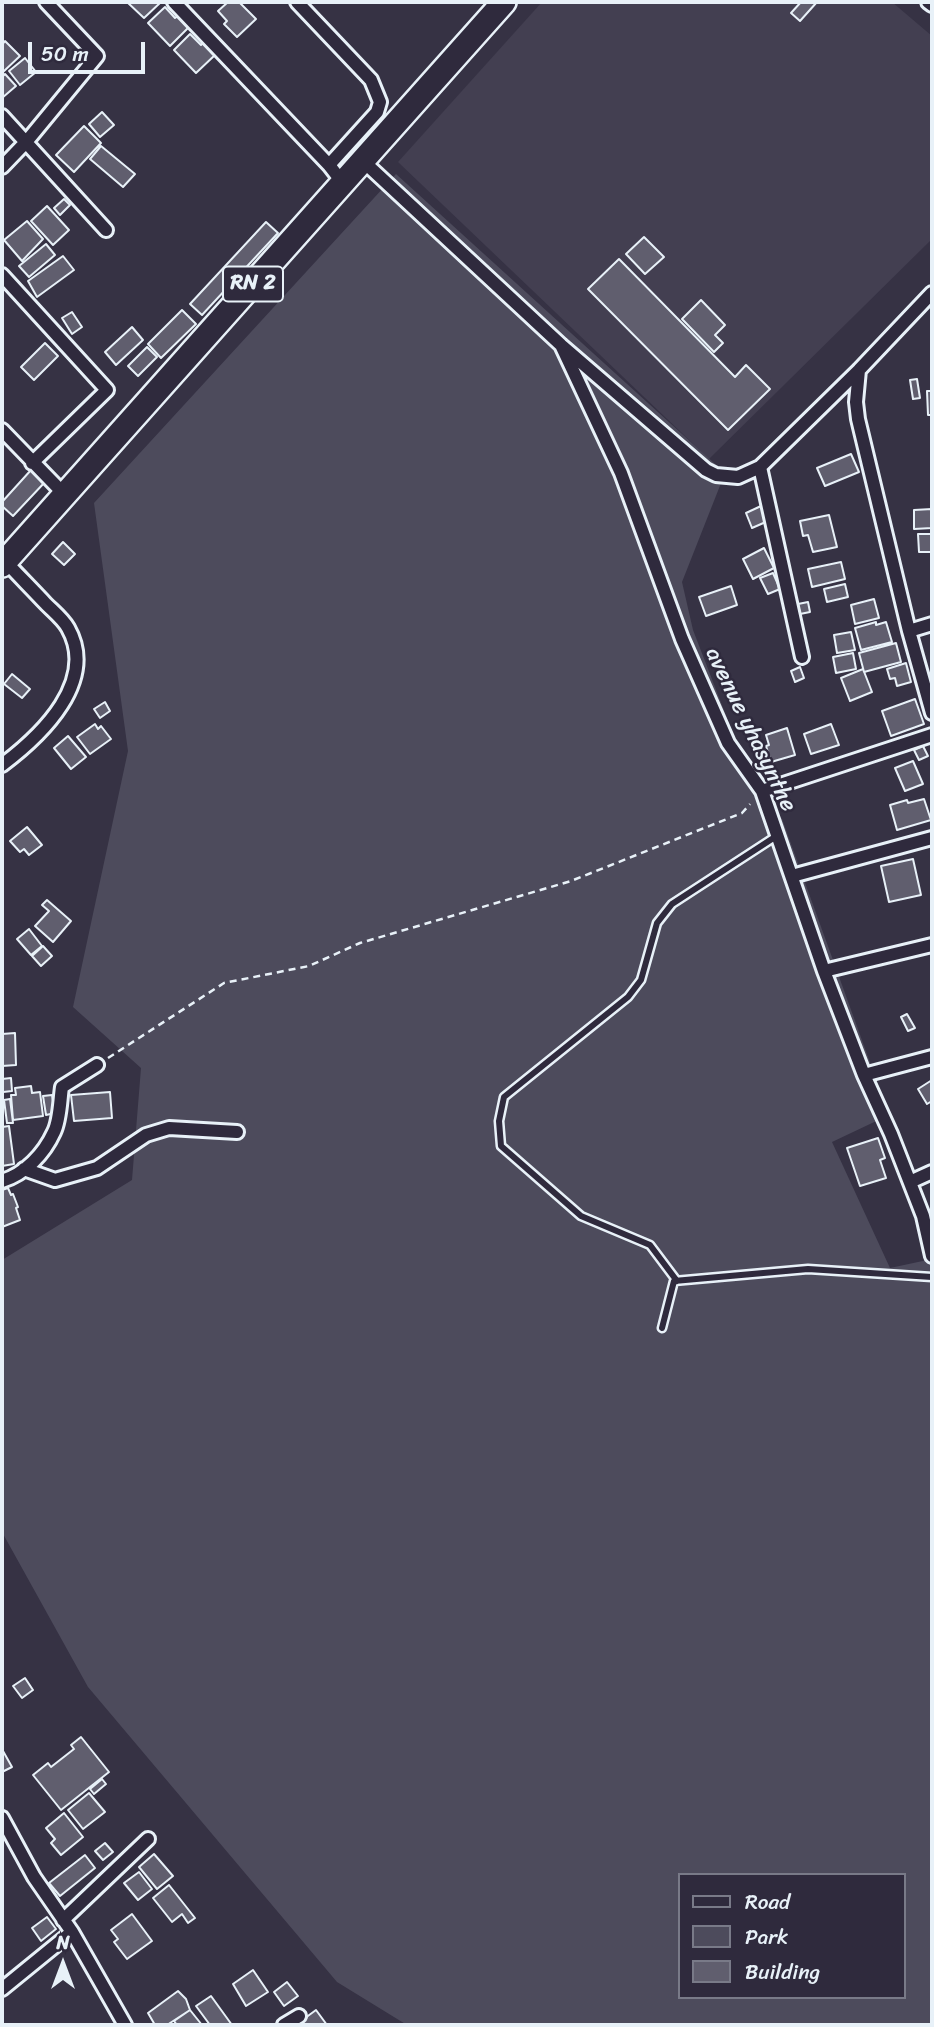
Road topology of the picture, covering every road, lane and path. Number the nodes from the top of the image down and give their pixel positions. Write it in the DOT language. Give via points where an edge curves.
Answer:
graph roads {
  1 [pos="46,2"];
  2 [pos="174,2"];
  3 [pos="297,2"];
  4 [pos="504,2"];
  5 [pos="928,2"];
  6 [pos="932,5"];
  7 [pos="2,116"];
  8 [pos="27,141"];
  9 [pos="363,161"];
  10 [pos="2,167"];
  11 [pos="336,174"];
  12 [pos="106,230"];
  13 [pos="2,275"];
  14 [pos="932,293"];
  15 [pos="561,345"];
  16 [pos="859,370"];
  17 [pos="2,430"];
  18 [pos="32,463"];
  19 [pos="760,467"];
  20 [pos="65,495"];
  21 [pos="4,563"];
  22 [pos="932,624"];
  23 [pos="909,631"];
  24 [pos="802,657"];
  25 [pos="932,713"];
  26 [pos="932,735"];
  27 [pos="2,765"];
  28 [pos="762,791"];
  29 [pos="778,835"];
  30 [pos="932,838"];
  31 [pos="792,876"];
  32 [pos="932,945"];
  33 [pos="824,971"];
  34 [pos="932,1058"];
  35 [pos="97,1065"];
  36 [pos="864,1075"];
  37 [pos="237,1132"];
  38 [pos="24,1169"];
  39 [pos="932,1172"];
  40 [pos="2,1181"];
  41 [pos="910,1182"];
  42 [pos="932,1256"];
  43 [pos="932,1277"];
  44 [pos="677,1281"];
  45 [pos="662,1328"];
  46 [pos="2,1818"];
  47 [pos="148,1839"];
  48 [pos="63,1920"];
  49 [pos="72,1933"];
  50 [pos="2,1989"];
  51 [pos="299,2016"];
  52 [pos="125,2025"];
  53 [pos="284,2025"];
  1 -- 8 [label="street" via="97,56"];
  2 -- 11 [label="street"];
  3 -- 11 [label="street" via="371,80 380,102"];
  4 -- 9 [label="highway, RN 2"];
  5 -- 6 [label="street"];
  7 -- 8 [label="street"];
  8 -- 10 [label="street"];
  8 -- 12 [label="street"];
  9 -- 11 [label="highway, RN 2"];
  9 -- 15 [label="street"];
  11 -- 20 [label="highway, RN 2"];
  13 -- 18 [label="street" via="107,390"];
  14 -- 16 [label="street"];
  15 -- 19 [label="street" via="706,470 738,477"];
  15 -- 28 [label="street, avenue yhasynthe" via="621,473 682,639 728,743"];
  16 -- 19 [label="street"];
  16 -- 23 [label="street" via="858,419"];
  17 -- 18 [label="street"];
  18 -- 20 [label="street"];
  19 -- 24 [label="street"];
  20 -- 21 [label="highway, RN 2"];
  21 -- 27 [label="street" via="67,626 77,648 77,671 54,717"];
  22 -- 23 [label="street"];
  23 -- 25 [label="street"];
  26 -- 28 [label="street"];
  28 -- 29 [label="street, avenue yhasynthe"];
  28 -- 35 [label="path" via="743,813 571,881 360,943 309,967 224,983"];
  29 -- 31 [label="street, avenue yhasynthe"];
  29 -- 44 [label="lane" via="671,904 657,923 641,980 628,997 504,1097 499,1121 501,1146 581,1216 650,1245"];
  30 -- 31 [label="street"];
  31 -- 33 [label="street, avenue yhasynthe"];
  32 -- 33 [label="street"];
  33 -- 36 [label="street, avenue yhasynthe"];
  34 -- 36 [label="street"];
  35 -- 38 [label="street" via="62,1087 55,1131"];
  36 -- 41 [label="street, avenue yhasynthe"];
  37 -- 38 [label="street" via="169,1128 146,1135 97,1168 55,1180"];
  38 -- 40 [label="street"];
  39 -- 41 [label="street"];
  41 -- 42 [label="street, avenue yhasynthe"];
  43 -- 44 [label="lane" via="808,1269"];
  44 -- 45 [label="lane"];
  46 -- 48 [label="street"];
  47 -- 48 [label="street"];
  48 -- 49 [label="street"];
  49 -- 50 [label="street"];
  49 -- 52 [label="street"];
  51 -- 53 [label="street"];
}
